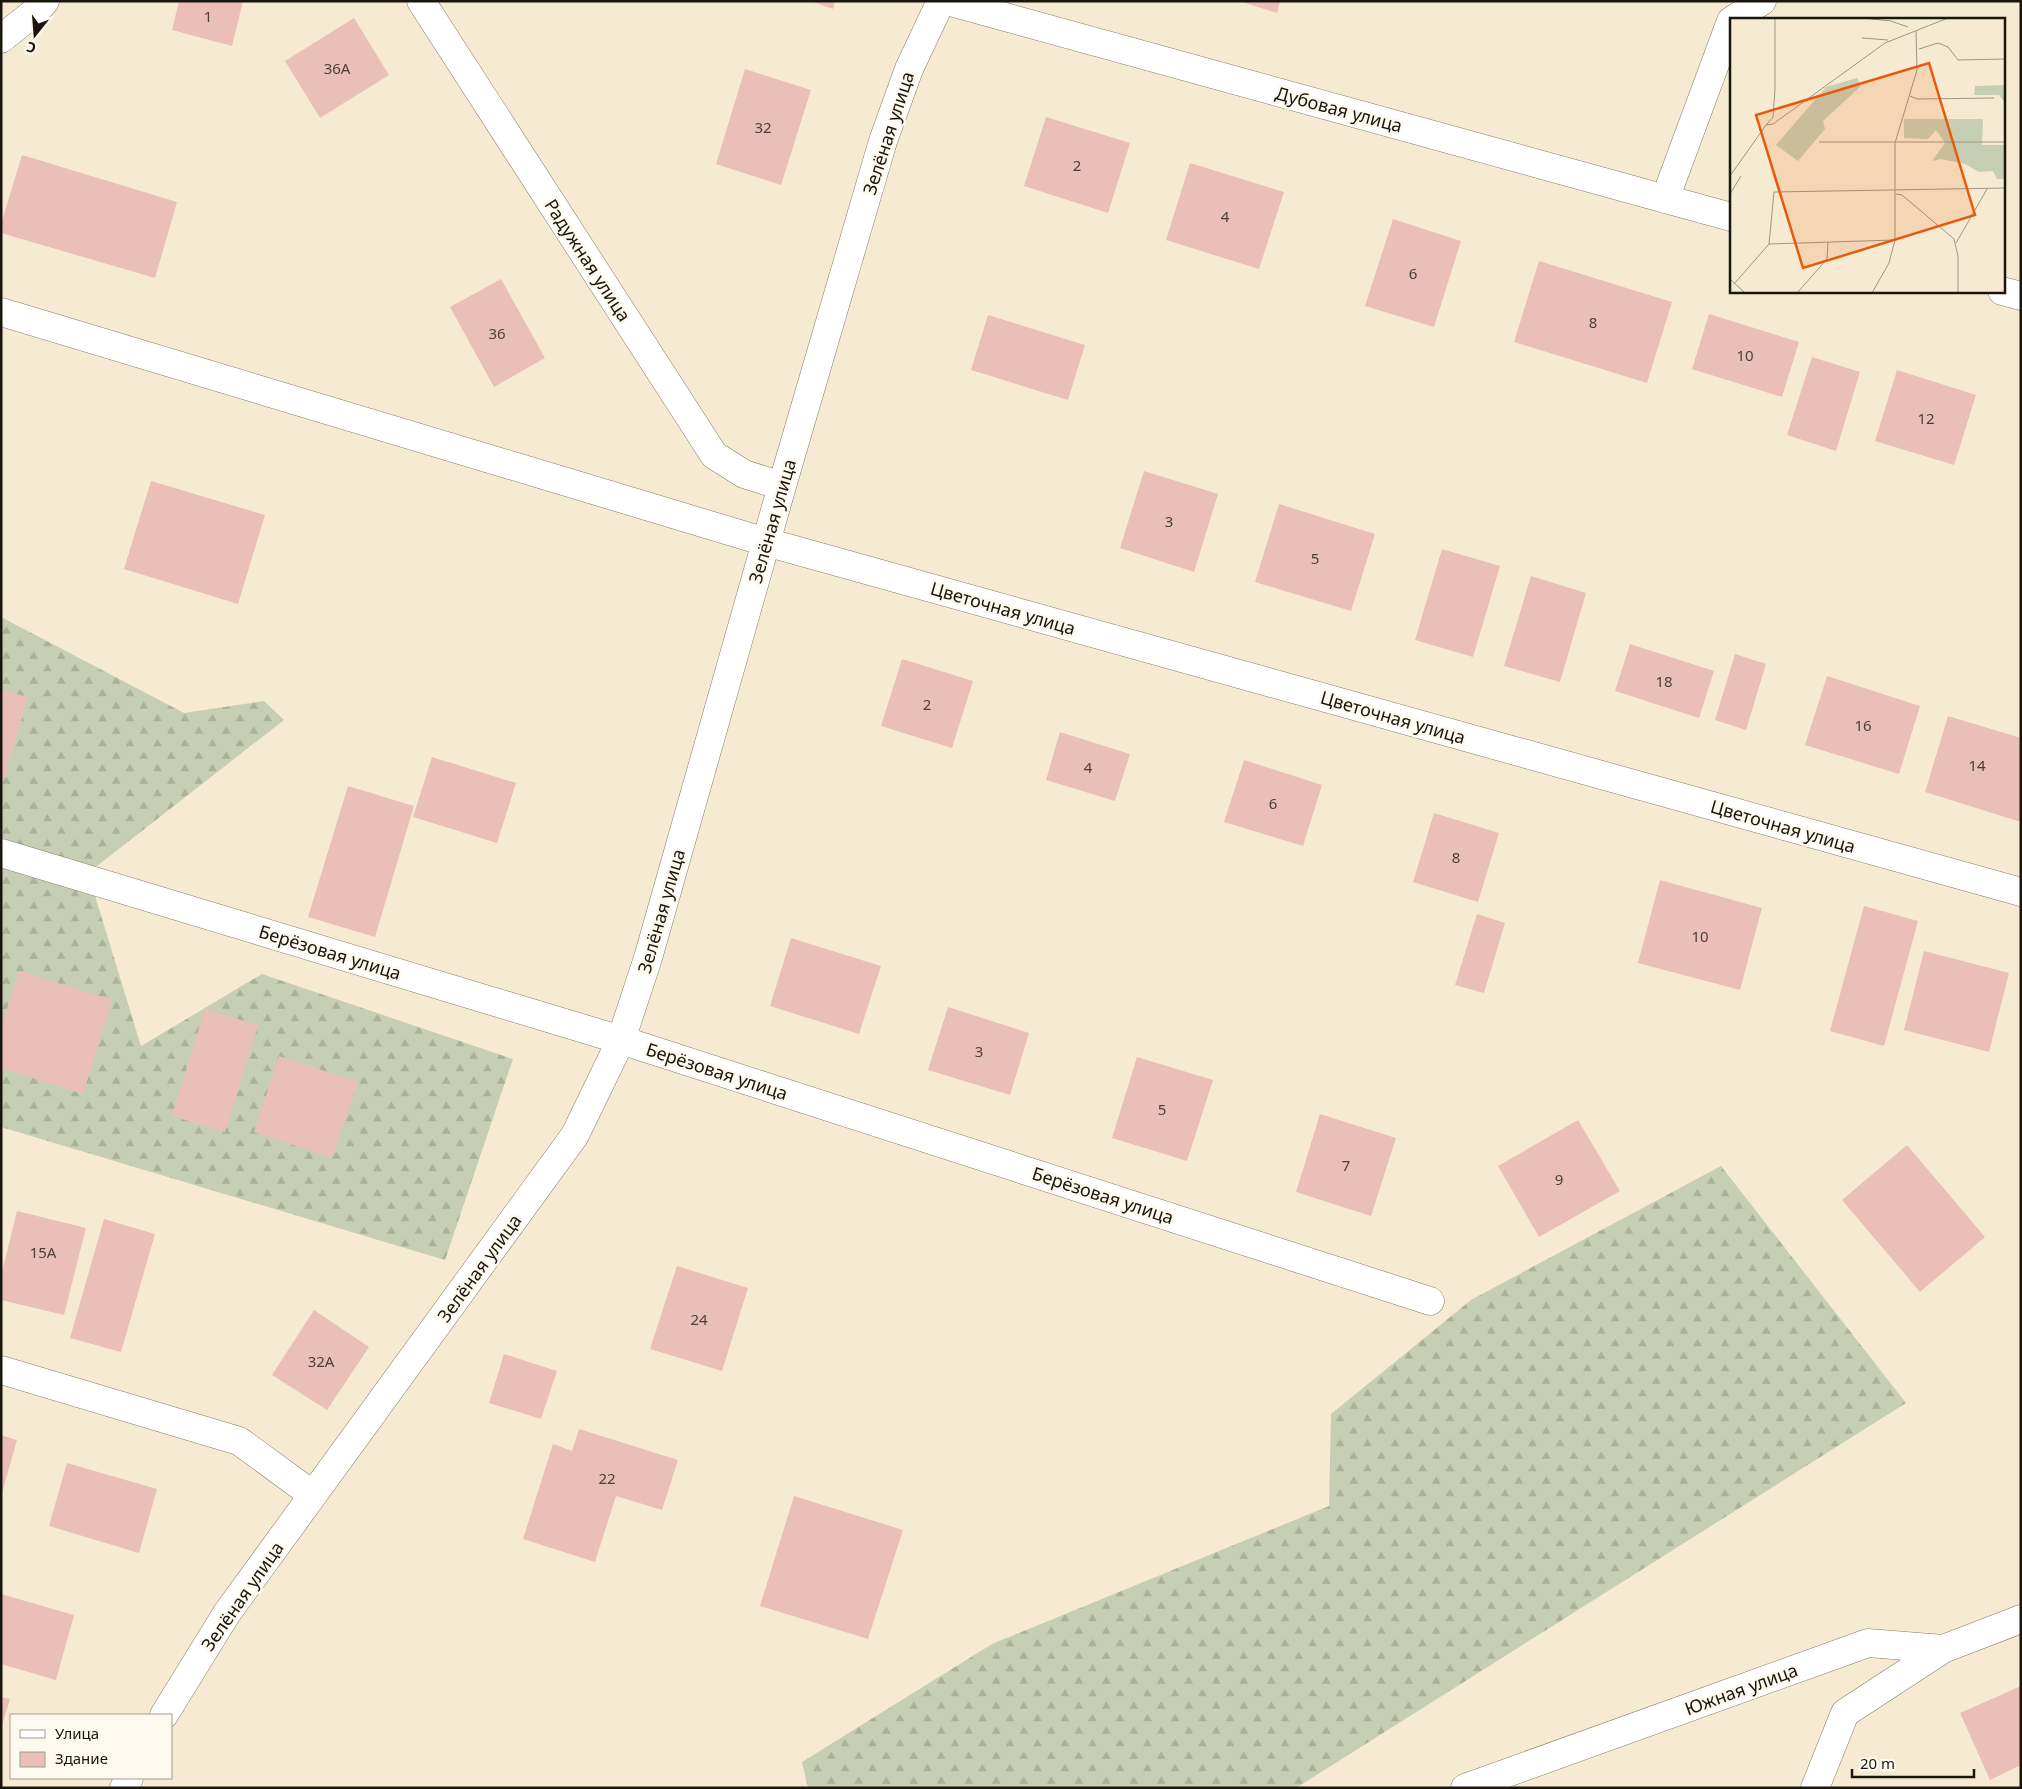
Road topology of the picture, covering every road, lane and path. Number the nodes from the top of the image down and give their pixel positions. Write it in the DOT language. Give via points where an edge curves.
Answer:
graph roads {
  1 [pos="45,1"];
  2 [pos="422,1"];
  3 [pos="941,1"];
  4 [pos="947,1"];
  5 [pos="1762,1"];
  6 [pos="1736,18"];
  7 [pos="1730,24"];
  8 [pos="1,39"];
  9 [pos="1665,200"];
  10 [pos="1730,217"];
  11 [pos="2004,292"];
  12 [pos="2021,296"];
  13 [pos="1,312"];
  14 [pos="782,486"];
  15 [pos="766,542"];
  16 [pos="1,853"];
  17 [pos="2021,892"];
  18 [pos="621,1040"];
  19 [pos="1430,1301"];
  20 [pos="1,1370"];
  21 [pos="313,1495"];
  22 [pos="2021,1619"];
  23 [pos="1943,1649"];
  24 [pos="165,1714"];
  25 [pos="1465,1788"];
  26 [pos="1815,1788"];
  1 -- 8 [label="street"];
  2 -- 14 [label="street, Радужная улица" via="714,455 744,474"];
  3 -- 14 [label="street, Зелёная улица" via="909,69 883,141"];
  4 -- 9 [label="street, Дубовая улица"];
  5 -- 6 [label="street"];
  7 -- 9 [label="street"];
  9 -- 10 [label="street, Дубовая улица"];
  11 -- 12 [label="street"];
  13 -- 15 [label="street, Цветочная улица"];
  14 -- 15 [label="street, Зелёная улица"];
  15 -- 17 [label="street, Цветочная улица"];
  15 -- 18 [label="street, Зелёная улица" via="648,958"];
  16 -- 18 [label="street, Берёзовая улица"];
  18 -- 19 [label="street, Берёзовая улица"];
  18 -- 21 [label="street, Зелёная улица" via="575,1135"];
  20 -- 21 [label="street" via="239,1441"];
  21 -- 24 [label="street, Зелёная улица" via="227,1612"];
  22 -- 23 [label="street, Южная улица"];
  23 -- 25 [label="street, Южная улица" via="1868,1643"];
  23 -- 26 [label="street" via="1846,1713"];
}
